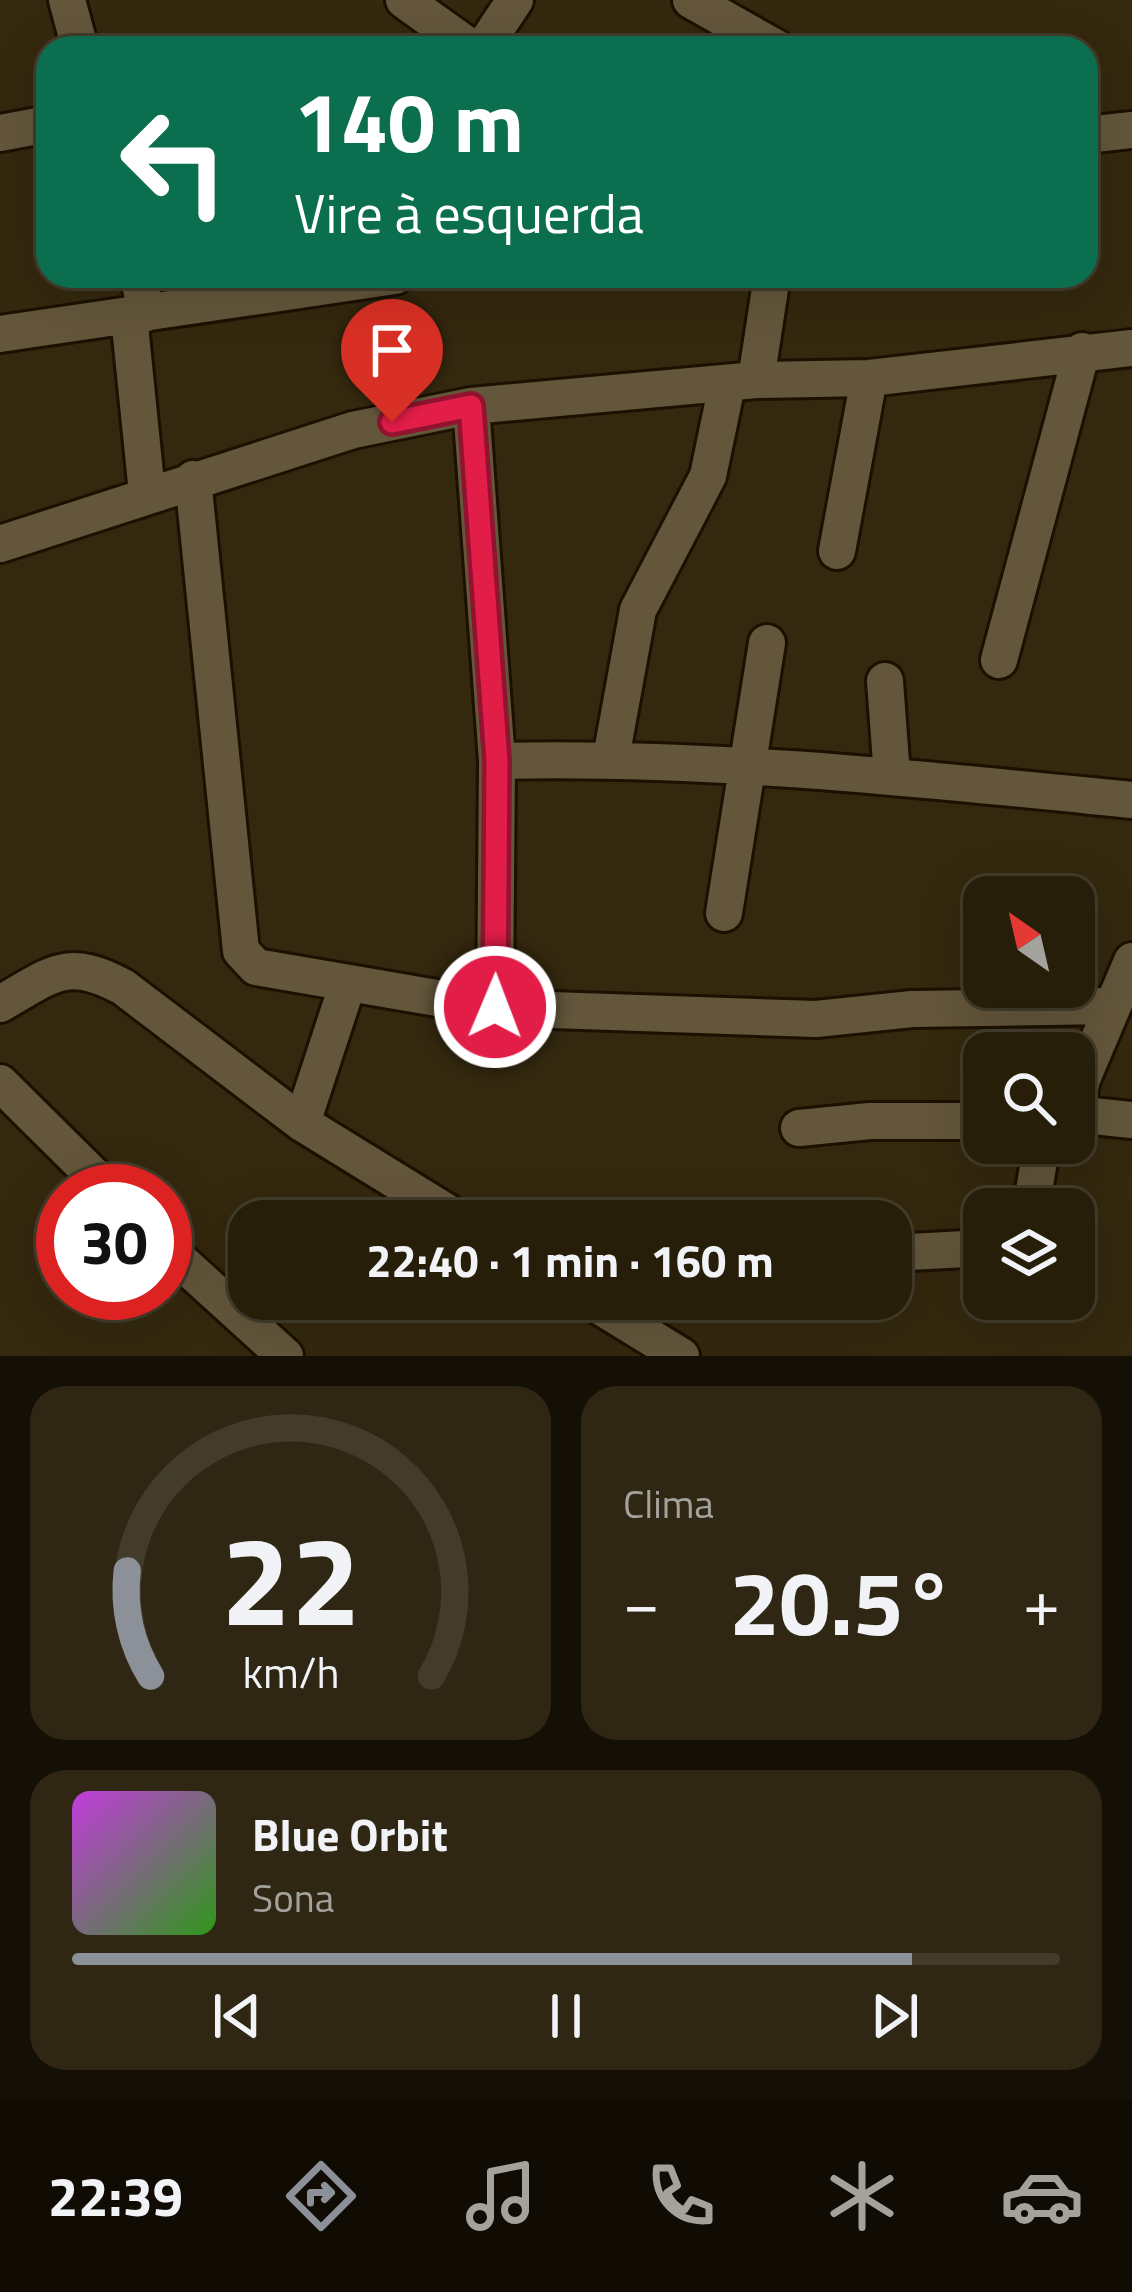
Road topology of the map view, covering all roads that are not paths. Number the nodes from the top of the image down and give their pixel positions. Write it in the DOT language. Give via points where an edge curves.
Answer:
graph roads {
  1 [pos="67,0"];
  2 [pos="404,0"];
  3 [pos="515,0"];
  4 [pos="691,0"];
  5 [pos="77,36"];
  6 [pos="454,36"];
  7 [pos="491,36"];
  8 [pos="755,36"];
  9 [pos="36,126"];
  10 [pos="1132,130"];
  11 [pos="0,133"];
  12 [pos="1098,134"];
  13 [pos="138,288"];
  14 [pos="314,288"];
  15 [pos="769,288"];
  16 [pos="138,314"];
  17 [pos="0,334"];
  18 [pos="1132,348"];
  19 [pos="1082,351"];
  20 [pos="869,378"];
  21 [pos="741,383"];
  22 [pos="471,406"];
  23 [pos="194,479"];
  24 [pos="147,493"];
  25 [pos="0,544"];
  26 [pos="837,551"];
  27 [pos="766,643"];
  28 [pos="998,660"];
  29 [pos="885,681"];
  30 [pos="610,758"];
  31 [pos="497,761"];
  32 [pos="746,766"];
  33 [pos="892,776"];
  34 [pos="1132,800"];
  35 [pos="724,913"];
  36 [pos="1132,962"];
  37 [pos="348,982"];
  38 [pos="0,1004"];
  39 [pos="1111,1006"];
  40 [pos="495,1007"];
  41 [pos="1095,1046"];
  42 [pos="0,1083"];
  43 [pos="1095,1116"];
  44 [pos="1132,1120"];
  45 [pos="963,1121"];
  46 [pos="302,1123"];
  47 [pos="799,1128"];
  48 [pos="82,1164"];
  49 [pos="427,1200"];
  50 [pos="963,1249"];
  51 [pos="912,1252"];
  52 [pos="192,1272"];
  53 [pos="622,1320"];
  54 [pos="285,1356"];
  55 [pos="681,1356"];
  1 -- 5 [label="street"];
  2 -- 6 [label="street"];
  3 -- 7 [label="street"];
  4 -- 8 [label="street"];
  9 -- 11 [label="street"];
  10 -- 12 [label="street"];
  13 -- 16 [label="street"];
  14 -- 16 [label="street"];
  15 -- 21 [label="street"];
  16 -- 17 [label="street"];
  16 -- 24 [label="street"];
  18 -- 19 [label="street"];
  19 -- 20 [label="street"];
  19 -- 28 [label="street"];
  20 -- 21 [label="street"];
  20 -- 26 [label="street"];
  21 -- 22 [label="street"];
  21 -- 30 [label="street" via="708,476 638,610"];
  22 -- 23 [label="street" via="353,430"];
  22 -- 31 [label="street"];
  23 -- 24 [label="street"];
  23 -- 37 [label="street" via="241,951 256,967"];
  24 -- 25 [label="street"];
  27 -- 32 [label="street"];
  29 -- 33 [label="street"];
  30 -- 31 [label="street"];
  30 -- 32 [label="street"];
  31 -- 40 [label="street"];
  32 -- 33 [label="street"];
  32 -- 35 [label="street"];
  33 -- 34 [label="street"];
  36 -- 39 [label="street"];
  37 -- 40 [label="street"];
  37 -- 46 [label="street"];
  38 -- 46 [label="street" via="58,972 92,970"];
  39 -- 40 [label="street" via="816,1019"];
  39 -- 41 [label="street"];
  42 -- 48 [label="street"];
  43 -- 44 [label="street"];
  45 -- 47 [label="street"];
  46 -- 49 [label="street"];
  50 -- 51 [label="street"];
  52 -- 54 [label="street"];
  53 -- 55 [label="street"];
}
